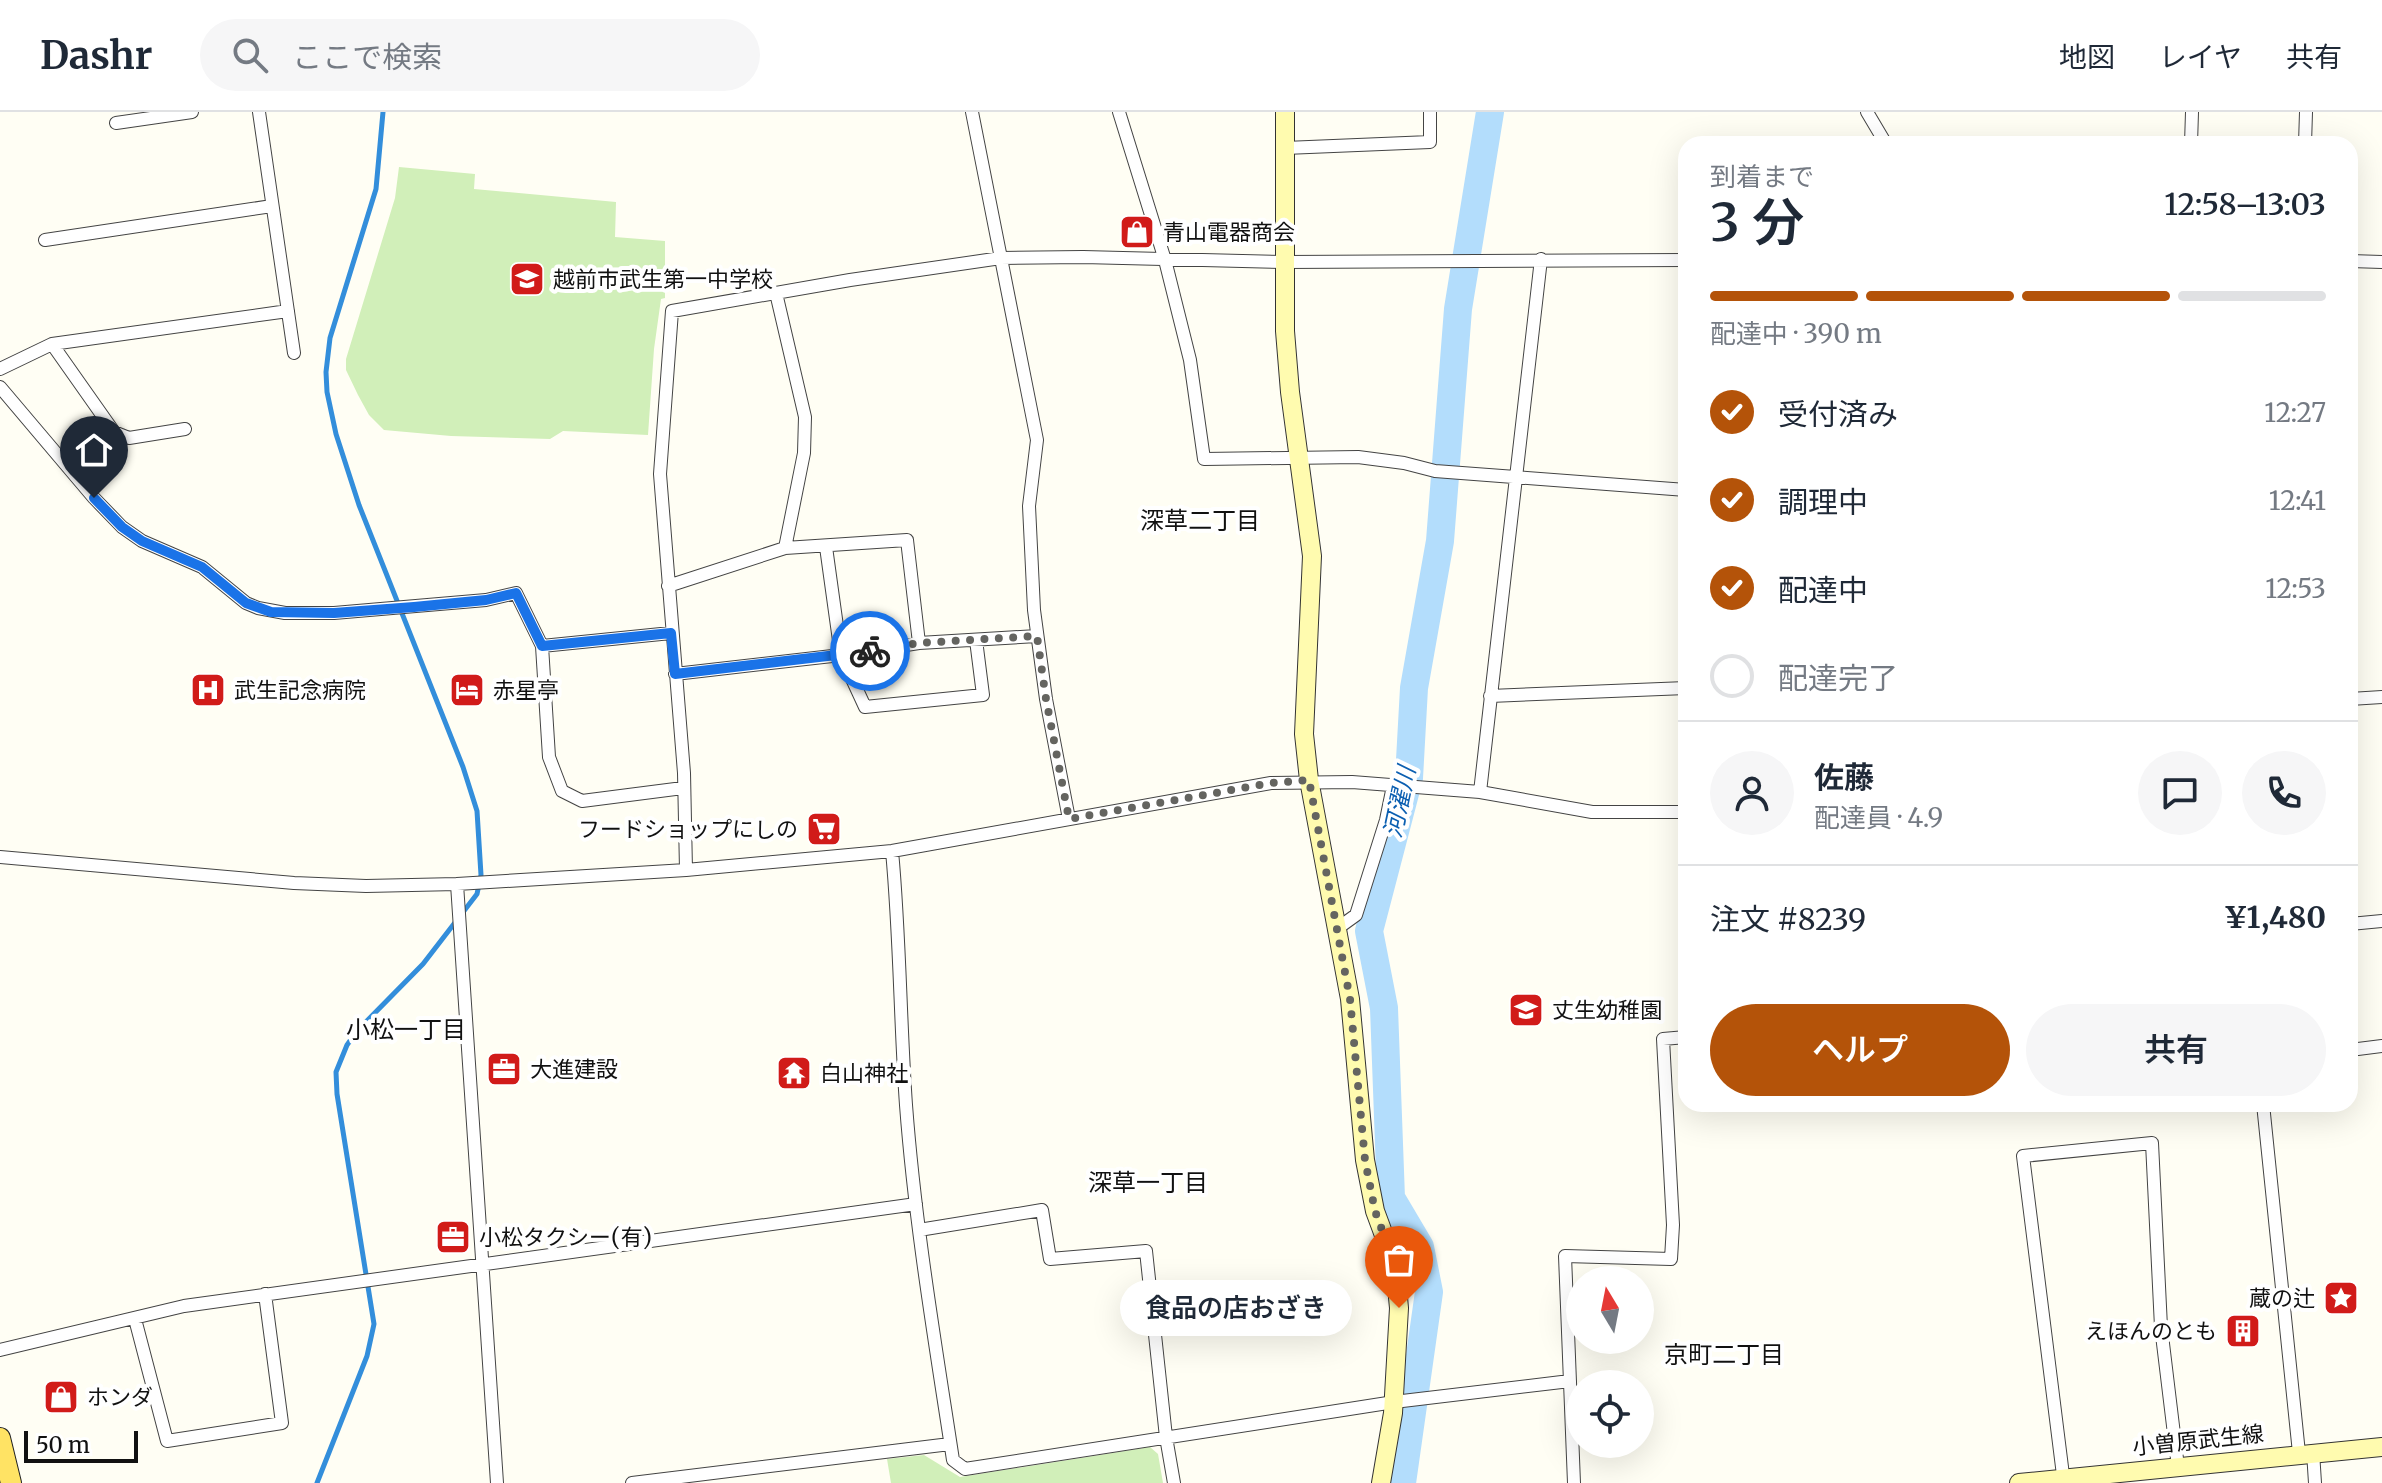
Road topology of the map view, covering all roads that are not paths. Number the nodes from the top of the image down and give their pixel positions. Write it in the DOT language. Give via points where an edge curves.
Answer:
graph roads {
  1 [pos="192,112"];
  2 [pos="259,112"];
  3 [pos="972,112"];
  4 [pos="1119,112"];
  5 [pos="1285,112"];
  6 [pos="1430,112"];
  7 [pos="2192,112"];
  8 [pos="2306,112"];
  9 [pos="1872,114"];
  10 [pos="116,123"];
  11 [pos="1882,136"];
  12 [pos="2191,136"];
  13 [pos="2305,136"];
  14 [pos="1285,148"];
  15 [pos="272,206"];
  16 [pos="45,240"];
  17 [pos="1001,258"];
  18 [pos="1541,259"];
  19 [pos="1165,260"];
  20 [pos="1678,260"];
  21 [pos="2358,261"];
  22 [pos="1285,262"];
  23 [pos="2382,262"];
  24 [pos="776,293"];
  25 [pos="288,311"];
  26 [pos="52,344"];
  27 [pos="294,353"];
  28 [pos="0,369"];
  29 [pos="0,387"];
  30 [pos="185,429"];
  31 [pos="1300,458"];
  32 [pos="1515,477"];
  33 [pos="1678,489"];
  34 [pos="826,547"];
  35 [pos="785,548"];
  36 [pos="668,586"];
  37 [pos="671,633"];
  38 [pos="1037,636"];
  39 [pos="976,640"];
  40 [pos="919,643"];
  41 [pos="542,646"];
  42 [pos="841,655"];
  43 [pos="675,674"];
  44 [pos="1678,688"];
  45 [pos="1490,696"];
  46 [pos="2382,697"];
  47 [pos="2358,698"];
  48 [pos="1309,780"];
  49 [pos="1393,786"];
  50 [pos="683,788"];
  51 [pos="1480,792"];
  52 [pos="1678,812"];
  53 [pos="1069,819"];
  54 [pos="892,851"];
  55 [pos="0,857"];
  56 [pos="686,870"];
  57 [pos="457,884"];
  58 [pos="2382,921"];
  59 [pos="2358,923"];
  60 [pos="1338,928"];
  61 [pos="1678,1038"];
  62 [pos="2382,1046"];
  63 [pos="2358,1049"];
  64 [pos="2264,1112"];
  65 [pos="916,1204"];
  66 [pos="919,1230"];
  67 [pos="483,1264"];
  68 [pos="265,1294"];
  69 [pos="135,1319"];
  70 [pos="0,1350"];
  71 [pos="1570,1370"];
  72 [pos="1566,1381"];
  73 [pos="1394,1402"];
  74 [pos="1166,1437"];
  75 [pos="0,1438"];
  76 [pos="950,1444"];
  77 [pos="2382,1447"];
  78 [pos="2306,1453"];
  79 [pos="1573,1458"];
  80 [pos="2178,1467"];
  81 [pos="2064,1481"];
  82 [pos="11,1483"];
  83 [pos="497,1483"];
  84 [pos="632,1483"];
  85 [pos="1174,1483"];
  86 [pos="1381,1483"];
  87 [pos="1574,1483"];
  88 [pos="2019,1483"];
  89 [pos="2315,1483"];
  1 -- 10 [label="street"];
  2 -- 15 [label="street"];
  3 -- 17 [label="street"];
  4 -- 19 [label="street"];
  5 -- 14 [label="street"];
  6 -- 14 [label="street" via="1430,142"];
  7 -- 12 [label="street"];
  8 -- 13 [label="street"];
  9 -- 11 [label="street"];
  14 -- 22 [label="street"];
  15 -- 16 [label="street"];
  15 -- 25 [label="street"];
  17 -- 19 [label="street"];
  17 -- 24 [label="street"];
  17 -- 38 [label="street" via="1037,440 1029,506"];
  18 -- 20 [label="street"];
  18 -- 22 [label="street"];
  18 -- 32 [label="street"];
  19 -- 22 [label="street"];
  19 -- 31 [label="street" via="1190,360 1204,459"];
  21 -- 23 [label="street"];
  22 -- 31 [label="street" via="1285,331"];
  24 -- 35 [label="street" via="805,417 804,453"];
  24 -- 36 [label="street" via="672,311 660,474"];
  25 -- 26 [label="street"];
  25 -- 27 [label="street"];
  26 -- 28 [label="street"];
  26 -- 30 [label="street" via="114,432 129,438"];
  29 -- 41 [label="street" via="122,527 202,567 246,603 285,613 414,607 516,593"];
  31 -- 32 [label="street" via="1358,457 1435,471"];
  31 -- 48 [label="street" via="1312,556 1304,734"];
  32 -- 33 [label="street"];
  32 -- 45 [label="street"];
  34 -- 35 [label="street"];
  34 -- 40 [label="street" via="907,540"];
  34 -- 42 [label="street"];
  35 -- 36 [label="street"];
  36 -- 37 [label="street"];
  37 -- 41 [label="street"];
  37 -- 43 [label="street"];
  38 -- 39 [label="street"];
  38 -- 53 [label="street"];
  39 -- 40 [label="street"];
  39 -- 42 [label="street" via="983,695 865,707"];
  40 -- 42 [label="street"];
  41 -- 50 [label="street" via="549,757 562,791 582,801"];
  42 -- 43 [label="street"];
  43 -- 50 [label="street"];
  44 -- 45 [label="street"];
  45 -- 51 [label="street"];
  46 -- 47 [label="street"];
  48 -- 49 [label="street"];
  48 -- 53 [label="street"];
  48 -- 60 [label="street"];
  49 -- 51 [label="street"];
  49 -- 60 [label="street" via="1356,915"];
  50 -- 56 [label="street"];
  51 -- 52 [label="street" via="1592,812"];
  53 -- 54 [label="street"];
  54 -- 56 [label="street"];
  54 -- 65 [label="street"];
  55 -- 57 [label="street" via="294,883"];
  56 -- 57 [label="street"];
  57 -- 67 [label="street"];
  58 -- 59 [label="street"];
  60 -- 73 [label="street" via="1365,1160 1375,1211 1395,1265 1399,1308"];
  61 -- 71 [label="street" via="1663,1039 1671,1259 1565,1256"];
  62 -- 63 [label="street"];
  64 -- 78 [label="street"];
  65 -- 66 [label="street"];
  65 -- 67 [label="street"];
  66 -- 74 [label="street" via="1042,1210 1050,1259 1146,1251"];
  66 -- 76 [label="street"];
  67 -- 68 [label="street"];
  67 -- 83 [label="street"];
  68 -- 69 [label="street"];
  68 -- 69 [label="street" via="282,1423 167,1441"];
  69 -- 70 [label="street"];
  72 -- 73 [label="street"];
  73 -- 74 [label="street"];
  73 -- 86 [label="street"];
  74 -- 76 [label="street" via="965,1469 953,1460"];
  74 -- 85 [label="street"];
  75 -- 82 [label="main road"];
  76 -- 84 [label="street"];
  77 -- 78 [label="street, 小曽原武生線"];
  78 -- 80 [label="street, 小曽原武生線"];
  78 -- 89 [label="street"];
  79 -- 87 [label="street"];
  80 -- 81 [label="street, 小曽原武生線"];
  80 -- 81 [label="street" via="2161,1327 2152,1143 2023,1156"];
  81 -- 88 [label="street, 小曽原武生線"];
}
